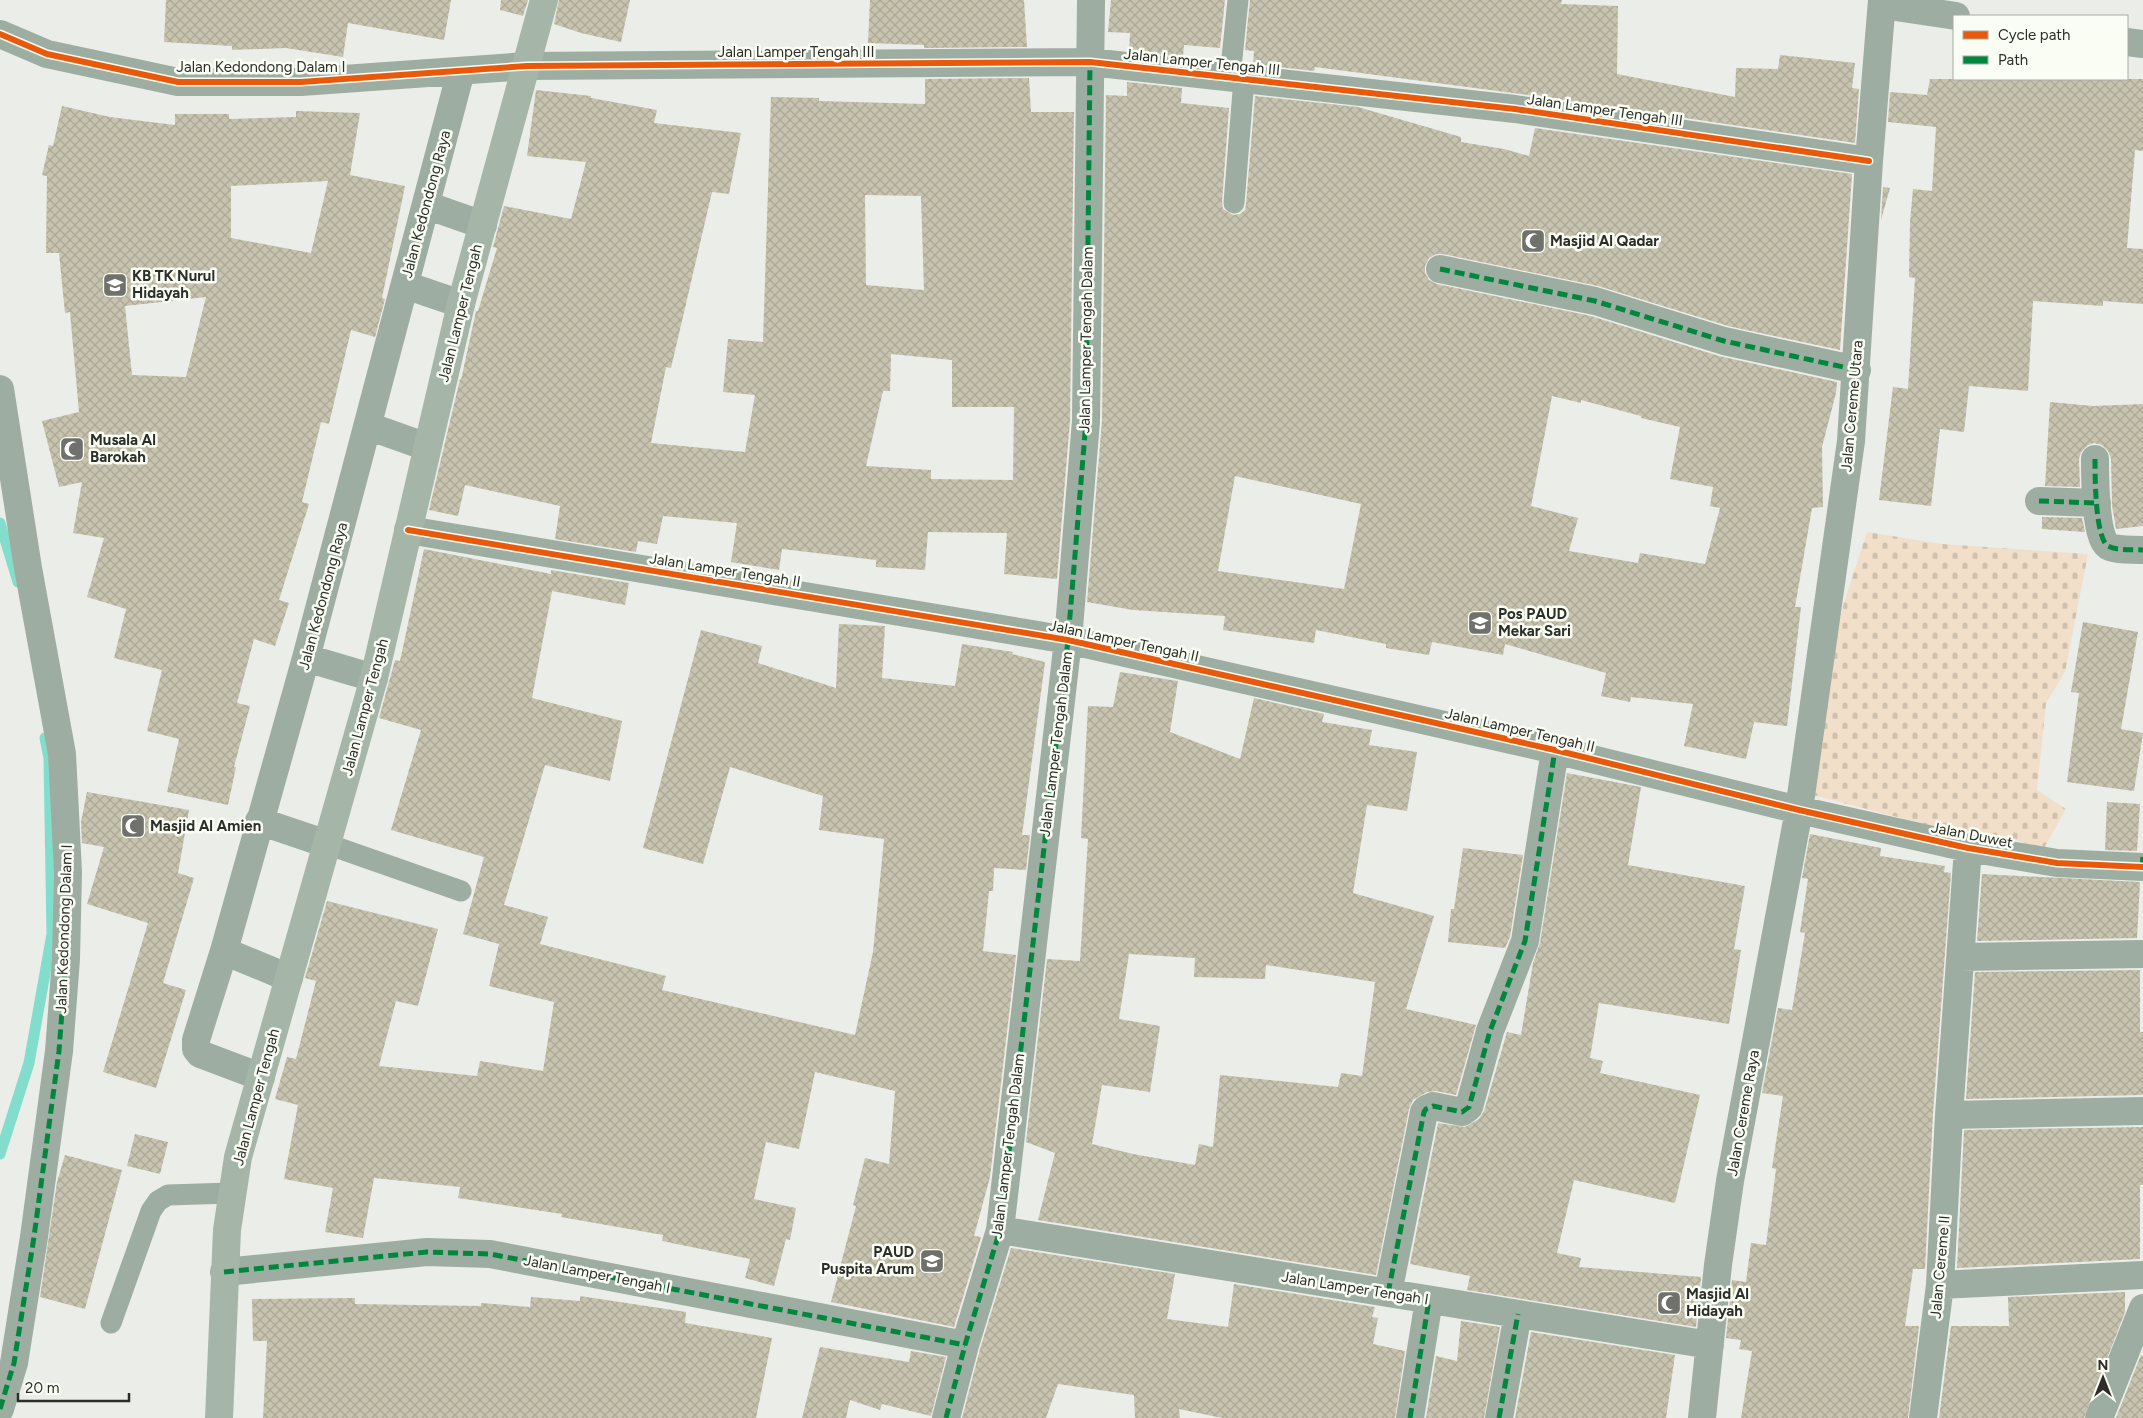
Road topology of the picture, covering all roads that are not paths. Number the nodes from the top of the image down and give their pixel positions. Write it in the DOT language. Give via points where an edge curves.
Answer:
graph roads {
  1 [pos="544,0"];
  2 [pos="1091,0"];
  3 [pos="1238,0"];
  4 [pos="1882,3"];
  5 [pos="1953,15"];
  6 [pos="0,34"];
  7 [pos="2128,42"];
  8 [pos="2143,44"];
  9 [pos="1090,62"];
  10 [pos="528,66"];
  11 [pos="461,71"];
  12 [pos="1237,78"];
  13 [pos="1869,161"];
  14 [pos="1234,203"];
  15 [pos="426,205"];
  16 [pos="483,225"];
  17 [pos="1440,269"];
  18 [pos="404,285"];
  19 [pos="461,304"];
  20 [pos="1857,370"];
  21 [pos="0,389"];
  22 [pos="368,426"];
  23 [pos="427,447"];
  24 [pos="2094,460"];
  25 [pos="2039,501"];
  26 [pos="2097,503"];
  27 [pos="408,530"];
  28 [pos="2143,550"];
  29 [pos="1068,640"];
  30 [pos="306,658"];
  31 [pos="374,678"];
  32 [pos="1555,750"];
  33 [pos="1799,810"];
  34 [pos="260,821"];
  35 [pos="327,844"];
  36 [pos="1968,848"];
  37 [pos="2143,856"];
  38 [pos="2143,867"];
  39 [pos="461,891"];
  40 [pos="224,951"];
  41 [pos="2143,954"];
  42 [pos="1961,957"];
  43 [pos="289,978"];
  44 [pos="261,1077"];
  45 [pos="2143,1110"];
  46 [pos="1949,1115"];
  47 [pos="231,1193"];
  48 [pos="1000,1230"];
  49 [pos="224,1272"];
  50 [pos="2143,1275"];
  51 [pos="1940,1285"];
  52 [pos="1388,1293"];
  53 [pos="1429,1300"];
  54 [pos="2143,1308"];
  55 [pos="1518,1314"];
  56 [pos="111,1323"];
  57 [pos="965,1345"];
  58 [pos="1710,1345"];
  59 [pos="0,1409"];
  60 [pos="218,1418"];
  61 [pos="946,1418"];
  62 [pos="1410,1418"];
  63 [pos="1500,1418"];
  64 [pos="1702,1418"];
  65 [pos="1923,1418"];
  66 [pos="2099,1418"];
  1 -- 10 [label="main road, Jalan Lamper Tengah"];
  2 -- 9 [label="street, Jalan Lamper Tengah Dalam"];
  3 -- 12 [label="lane"];
  4 -- 5 [label="street"];
  4 -- 13 [label="street, Jalan Cereme Utara"];
  6 -- 11 [label="street, Jalan Kedondong Dalam I" via="47,54 178,82 301,82"];
  7 -- 8 [label="street"];
  9 -- 10 [label="street, Jalan Lamper Tengah III"];
  9 -- 12 [label="street, Jalan Lamper Tengah III"];
  9 -- 29 [label="street, Jalan Lamper Tengah Dalam" via="1086,421"];
  10 -- 11 [label="street, Jalan Kedondong Dalam I"];
  10 -- 16 [label="main road, Jalan Lamper Tengah"];
  11 -- 15 [label="street, Jalan Kedondong Raya"];
  12 -- 13 [label="street, Jalan Lamper Tengah III" via="1515,109"];
  12 -- 14 [label="lane"];
  13 -- 20 [label="street, Jalan Cereme Utara"];
  15 -- 16 [label="street"];
  15 -- 18 [label="street, Jalan Kedondong Raya"];
  16 -- 19 [label="main road, Jalan Lamper Tengah"];
  17 -- 20 [label="street" via="1595,301 1724,341"];
  18 -- 19 [label="street"];
  18 -- 22 [label="street, Jalan Kedondong Raya"];
  19 -- 23 [label="main road, Jalan Lamper Tengah"];
  20 -- 33 [label="street, Jalan Cereme Utara" via="1851,441"];
  21 -- 59 [label="street, Jalan Kedondong Dalam I" via="62,754 68,872 66,959 58,1061 16,1353"];
  22 -- 23 [label="street"];
  22 -- 30 [label="street, Jalan Kedondong Raya"];
  23 -- 27 [label="main road, Jalan Lamper Tengah"];
  24 -- 26 [label="street"];
  25 -- 26 [label="street"];
  26 -- 28 [label="street" via="2103,541 2108,546"];
  27 -- 29 [label="street, Jalan Lamper Tengah II"];
  27 -- 31 [label="main road, Jalan Lamper Tengah"];
  29 -- 32 [label="street, Jalan Lamper Tengah II"];
  29 -- 48 [label="street, Jalan Lamper Tengah Dalam"];
  30 -- 31 [label="street"];
  30 -- 34 [label="street, Jalan Kedondong Raya"];
  31 -- 35 [label="main road, Jalan Lamper Tengah"];
  32 -- 33 [label="street, Jalan Lamper Tengah II"];
  32 -- 52 [label="street" via="1525,941 1490,1031 1469,1107 1462,1112 1433,1106 1424,1112"];
  33 -- 36 [label="street, Jalan Duwet"];
  33 -- 58 [label="street, Jalan Cereme Raya" via="1730,1181"];
  34 -- 35 [label="street"];
  34 -- 40 [label="street, Jalan Kedondong Raya"];
  35 -- 39 [label="lane"];
  35 -- 43 [label="main road, Jalan Lamper Tengah"];
  36 -- 38 [label="street, Jalan Duwet" via="2057,863"];
  36 -- 42 [label="street, Jalan Cereme II"];
  37 -- 38 [label="street"];
  40 -- 43 [label="street"];
  40 -- 44 [label="street, Jalan Kedondong Raya" via="196,1049 200,1054"];
  41 -- 42 [label="street"];
  42 -- 46 [label="street, Jalan Cereme II"];
  43 -- 44 [label="main road, Jalan Lamper Tengah"];
  44 -- 47 [label="main road, Jalan Lamper Tengah"];
  45 -- 46 [label="street"];
  46 -- 51 [label="street, Jalan Cereme II"];
  47 -- 49 [label="main road, Jalan Lamper Tengah"];
  47 -- 56 [label="lane" via="168,1195 158,1201 151,1211"];
  48 -- 52 [label="street, Jalan Lamper Tengah I"];
  48 -- 57 [label="street, Jalan Lamper Tengah Dalam"];
  49 -- 57 [label="street, Jalan Lamper Tengah I" via="427,1252 490,1254"];
  49 -- 60 [label="main road, Jalan Lamper Tengah"];
  50 -- 51 [label="street"];
  51 -- 65 [label="street, Jalan Cereme II"];
  52 -- 53 [label="street, Jalan Lamper Tengah I"];
  53 -- 55 [label="street, Jalan Lamper Tengah I"];
  53 -- 62 [label="street"];
  54 -- 66 [label="street"];
  55 -- 58 [label="street, Jalan Lamper Tengah I"];
  55 -- 63 [label="street"];
  57 -- 61 [label="street, Jalan Lamper Tengah Dalam"];
  58 -- 64 [label="street, Jalan Cereme Raya"];
}
